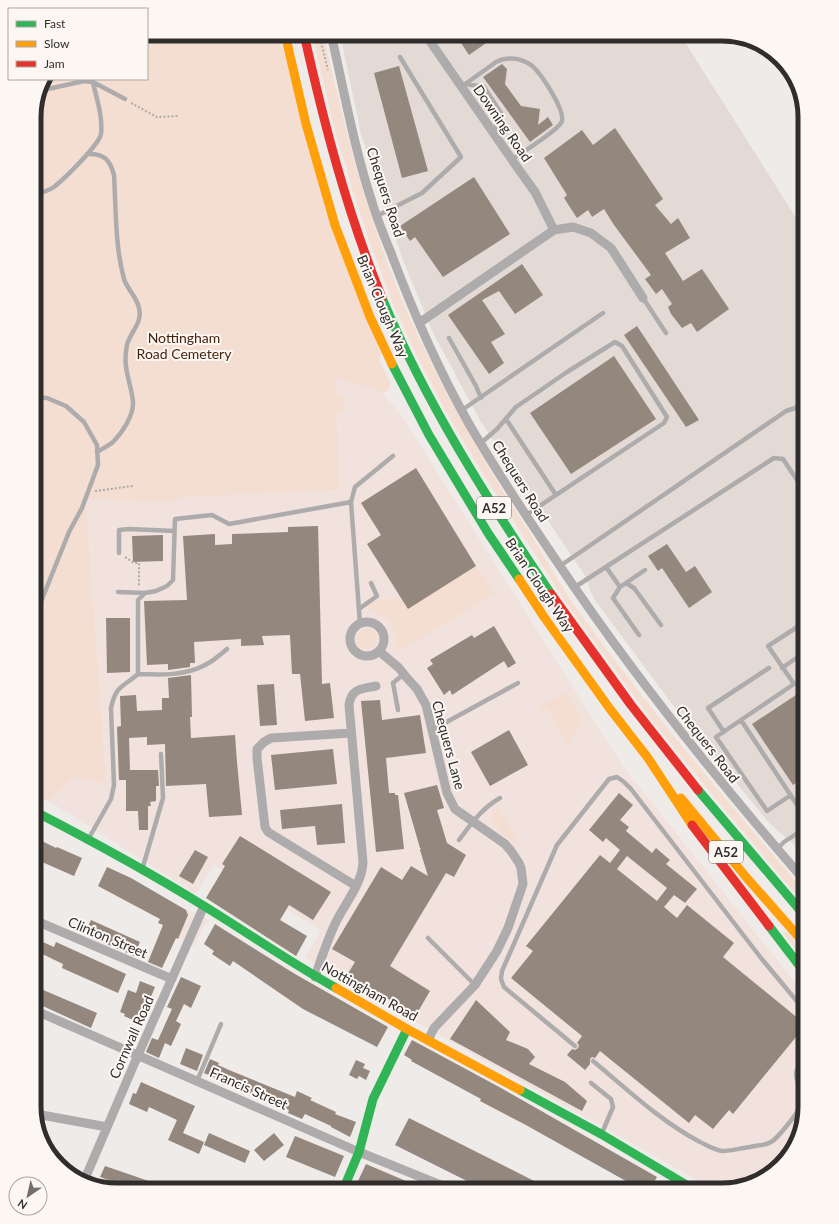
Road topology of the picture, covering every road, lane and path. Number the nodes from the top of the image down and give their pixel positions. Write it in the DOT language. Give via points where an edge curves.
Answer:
graph roads {
  1 [pos="287,41"];
  2 [pos="306,41"];
  3 [pos="333,41"];
  4 [pos="430,41"];
  5 [pos="400,57"];
  6 [pos="92,80"];
  7 [pos="464,86"];
  8 [pos="46,89"];
  9 [pos="125,99"];
  10 [pos="178,116"];
  11 [pos="493,133"];
  12 [pos="87,154"];
  13 [pos="511,160"];
  14 [pos="41,192"];
  15 [pos="377,216"];
  16 [pos="554,230"];
  17 [pos="643,298"];
  18 [pos="603,313"];
  19 [pos="419,323"];
  20 [pos="666,333"];
  21 [pos="449,338"];
  22 [pos="41,398"];
  23 [pos="480,398"];
  24 [pos="798,407"];
  25 [pos="462,410"];
  26 [pos="506,419"];
  27 [pos="481,443"];
  28 [pos="97,452"];
  29 [pos="393,456"];
  30 [pos="798,482"];
  31 [pos="133,486"];
  32 [pos="88,492"];
  33 [pos="556,496"];
  34 [pos="351,502"];
  35 [pos="526,515"];
  36 [pos="174,531"];
  37 [pos="119,553"];
  38 [pos="560,566"];
  39 [pos="606,567"];
  40 [pos="645,570"];
  41 [pos="371,583"];
  42 [pos="626,583"];
  43 [pos="574,587"];
  44 [pos="620,587"];
  45 [pos="118,592"];
  46 [pos="131,592"];
  47 [pos="139,592"];
  48 [pos="145,593"];
  49 [pos="138,600"];
  50 [pos="41,602"];
  51 [pos="359,609"];
  52 [pos="360,624"];
  53 [pos="661,625"];
  54 [pos="798,627"];
  55 [pos="639,635"];
  56 [pos="228,649"];
  57 [pos="379,651"];
  58 [pos="798,657"];
  59 [pos="769,668"];
  60 [pos="782,668"];
  61 [pos="138,674"];
  62 [pos="404,674"];
  63 [pos="518,683"];
  64 [pos="376,686"];
  65 [pos="398,710"];
  66 [pos="741,720"];
  67 [pos="432,730"];
  68 [pos="724,732"];
  69 [pos="351,733"];
  70 [pos="161,754"];
  71 [pos="648,758"];
  72 [pos="791,795"];
  73 [pos="500,798"];
  74 [pos="798,806"];
  75 [pos="41,815"];
  76 [pos="472,822"];
  77 [pos="798,833"];
  78 [pos="88,839"];
  79 [pos="459,840"];
  80 [pos="777,849"];
  81 [pos="142,870"];
  82 [pos="798,873"];
  83 [pos="356,886"];
  84 [pos="204,906"];
  85 [pos="798,908"];
  86 [pos="41,923"];
  87 [pos="798,936"];
  88 [pos="428,938"];
  89 [pos="798,964"];
  90 [pos="315,976"];
  91 [pos="172,979"];
  92 [pos="475,985"];
  93 [pos="798,1003"];
  94 [pos="41,1013"];
  95 [pos="221,1024"];
  96 [pos="407,1029"];
  97 [pos="428,1040"];
  98 [pos="575,1046"];
  99 [pos="138,1055"];
  100 [pos="593,1061"];
  101 [pos="798,1067"];
  102 [pos="197,1081"];
  103 [pos="798,1082"];
  104 [pos="591,1083"];
  105 [pos="798,1111"];
  106 [pos="42,1115"];
  107 [pos="107,1127"];
  108 [pos="601,1134"];
  109 [pos="359,1152"];
  110 [pos="86,1176"];
  111 [pos="680,1180"];
  112 [pos="346,1183"];
  113 [pos="436,1183"];
  114 [pos="678,1183"];
  115 [pos="684,1183"];
  1 -- 71 [label="main road, Brian Clough Way / A52" via="306,124 335,225 370,317 408,398 445,464 523,586 593,686"];
  2 -- 85 [label="main road, Brian Clough Way / A52" via="334,156 362,245 409,360 446,429 529,562 599,662 694,786"];
  3 -- 15 [label="street, Chequers Road" via="358,154"];
  4 -- 7 [label="street, Downing Road"];
  5 -- 15 [label="lane" via="461,157 422,193"];
  6 -- 8 [label="lane"];
  6 -- 9 [label="lane"];
  6 -- 12 [label="lane" via="99,106 101,133"];
  7 -- 11 [label="street, Downing Road"];
  7 -- 11 [label="lane" via="484,88 501,113"];
  7 -- 13 [label="lane" via="496,62 509,58 519,59 532,66 549,86 562,113 561,124"];
  9 -- 10 [label="path" via="157,117"];
  11 -- 13 [label="street, Downing Road"];
  12 -- 14 [label="lane" via="54,187"];
  12 -- 28 [label="lane" via="93,153 104,157 111,164 121,265 125,281 140,309 137,326 128,344 126,359 126,373 133,402 132,412 128,422 112,442"];
  13 -- 16 [label="street, Downing Road" via="536,192"];
  15 -- 19 [label="street, Chequers Road"];
  16 -- 17 [label="street" via="573,227 591,233 611,248"];
  16 -- 19 [label="street"];
  17 -- 20 [label="lane"];
  18 -- 23 [label="lane"];
  19 -- 25 [label="street, Chequers Road"];
  21 -- 23 [label="lane"];
  22 -- 28 [label="lane" via="66,406 84,422 97,446"];
  23 -- 25 [label="lane"];
  24 -- 38 [label="lane" via="786,411"];
  25 -- 27 [label="street, Chequers Road"];
  26 -- 27 [label="lane"];
  26 -- 33 [label="lane"];
  26 -- 33 [label="lane" via="516,407 573,368 616,342 622,346 667,416 664,423"];
  27 -- 35 [label="street, Chequers Road"];
  28 -- 32 [label="lane" via="98,465"];
  29 -- 34 [label="lane" via="355,487"];
  30 -- 39 [label="lane" via="783,460 774,458"];
  31 -- 32 [label="path"];
  32 -- 50 [label="lane"];
  33 -- 35 [label="lane"];
  34 -- 36 [label="lane" via="229,524 212,515 175,519"];
  34 -- 51 [label="lane"];
  35 -- 38 [label="street, Chequers Road"];
  36 -- 37 [label="lane" via="119,530"];
  36 -- 48 [label="lane" via="173,580 167,586"];
  37 -- 47 [label="path" via="130,561 139,563"];
  38 -- 43 [label="street, Chequers Road"];
  39 -- 43 [label="lane"];
  39 -- 44 [label="lane"];
  40 -- 42 [label="lane"];
  41 -- 51 [label="lane" via="377,596"];
  42 -- 44 [label="lane"];
  42 -- 53 [label="lane" via="634,588"];
  43 -- 80 [label="street, Chequers Road" via="684,735"];
  44 -- 55 [label="lane" via="613,598"];
  45 -- 46 [label="lane"];
  46 -- 47 [label="lane"];
  46 -- 49 [label="lane"];
  47 -- 48 [label="lane"];
  48 -- 49 [label="lane"];
  49 -- 61 [label="lane"];
  51 -- 52 [label="lane"];
  52 -- 57 [label="street" via="370,623 379,627 384,637"];
  52 -- 57 [label="street" via="352,632 352,647 365,656"];
  54 -- 60 [label="lane" via="768,646"];
  56 -- 61 [label="lane" via="207,664 186,672"];
  57 -- 62 [label="street, Chequers Lane"];
  58 -- 60 [label="lane"];
  59 -- 68 [label="lane" via="708,708"];
  60 -- 66 [label="lane" via="794,684"];
  61 -- 78 [label="lane" via="117,690 113,698 111,708 114,785 111,799"];
  62 -- 65 [label="lane" via="392,683"];
  62 -- 67 [label="street, Chequers Lane" via="423,698"];
  63 -- 67 [label="lane"];
  64 -- 69 [label="street" via="352,694 349,705"];
  66 -- 68 [label="lane"];
  66 -- 72 [label="lane"];
  67 -- 76 [label="street, Chequers Lane" via="452,806"];
  68 -- 72 [label="lane" via="716,737 767,811"];
  69 -- 83 [label="street" via="364,862"];
  69 -- 83 [label="street" via="272,738 257,749 257,758 265,827 268,832"];
  70 -- 81 [label="lane" via="163,798"];
  71 -- 87 [label="main road, Brian Clough Way / A52"];
  71 -- 89 [label="main road" via="712,853"];
  72 -- 74 [label="lane"];
  73 -- 76 [label="lane" via="489,804"];
  75 -- 78 [label="main road, Nottingham Road"];
  76 -- 79 [label="lane"];
  76 -- 92 [label="street, Chequers Lane" via="505,844 519,863 523,880 497,951"];
  77 -- 80 [label="lane"];
  78 -- 81 [label="main road, Nottingham Road"];
  80 -- 82 [label="street, Chequers Road"];
  81 -- 84 [label="main road, Nottingham Road"];
  83 -- 90 [label="street" via="335,924"];
  84 -- 90 [label="main road, Nottingham Road"];
  84 -- 91 [label="street, Cornwall Road"];
  86 -- 91 [label="street, Clinton Street"];
  88 -- 92 [label="lane"];
  90 -- 96 [label="main road, Nottingham Road"];
  91 -- 99 [label="street, Cornwall Road"];
  92 -- 97 [label="street, Chequers Lane" via="434,1028"];
  93 -- 98 [label="lane" via="631,789 617,777 609,779 557,845 502,971 504,987"];
  94 -- 99 [label="street, Francis Street"];
  95 -- 102 [label="lane"];
  96 -- 97 [label="main road, Nottingham Road"];
  96 -- 109 [label="main road" via="373,1099"];
  97 -- 108 [label="main road, Nottingham Road"];
  99 -- 102 [label="street, Francis Street"];
  99 -- 107 [label="street, Cornwall Road"];
  100 -- 105 [label="lane" via="671,1125 714,1149 724,1151 772,1142"];
  101 -- 103 [label="lane"];
  102 -- 109 [label="street, Francis Street"];
  104 -- 108 [label="lane" via="611,1099 613,1107"];
  106 -- 107 [label="street"];
  107 -- 110 [label="street, Cornwall Road"];
  108 -- 111 [label="main road, Nottingham Road"];
  109 -- 112 [label="main road"];
  109 -- 113 [label="street, Francis Street"];
  111 -- 114 [label="main road"];
  111 -- 115 [label="main road, Nottingham Road"];
}
